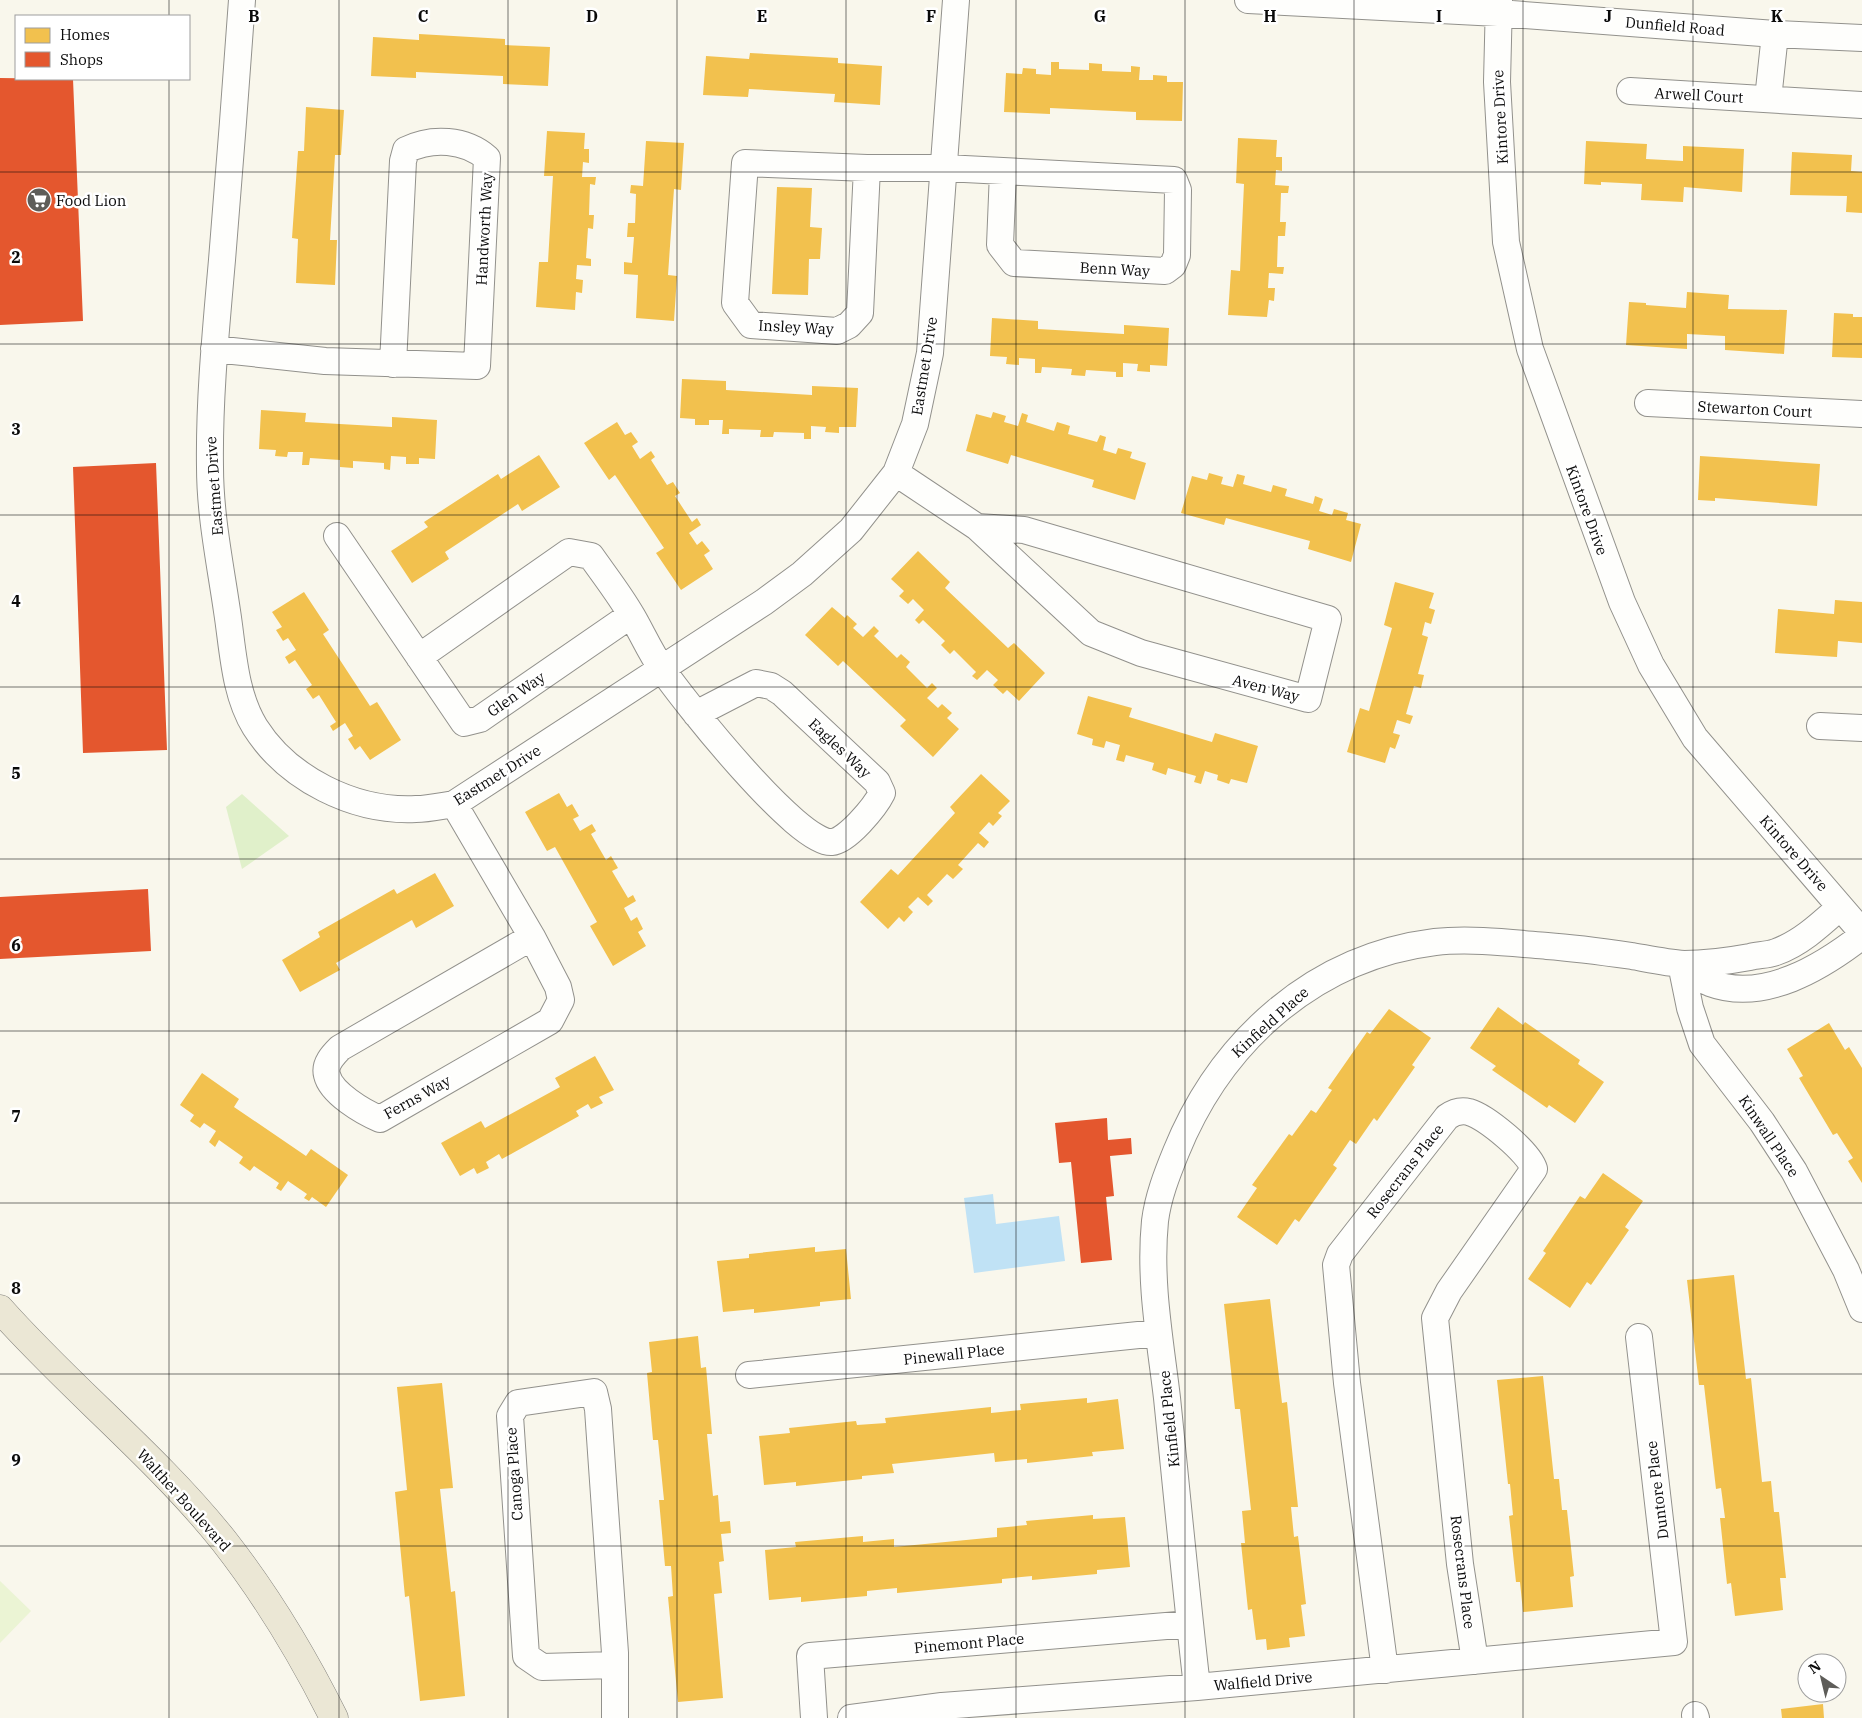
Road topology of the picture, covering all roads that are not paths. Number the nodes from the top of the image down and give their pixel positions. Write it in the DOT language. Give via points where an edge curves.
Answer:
graph roads {
  1 [pos="242,0"];
  2 [pos="956,0"];
  3 [pos="1248,0"];
  4 [pos="1498,6"];
  5 [pos="1775,34"];
  6 [pos="1862,38"];
  7 [pos="1630,91"];
  8 [pos="1768,99"];
  9 [pos="1862,105"];
  10 [pos="868,168"];
  11 [pos="945,168"];
  12 [pos="1003,172"];
  13 [pos="214,349"];
  14 [pos="393,364"];
  15 [pos="1648,403"];
  16 [pos="1862,414"];
  17 [pos="896,473"];
  18 [pos="977,527"];
  19 [pos="337,536"];
  20 [pos="631,615"];
  21 [pos="419,657"];
  22 [pos="661,668"];
  23 [pos="696,714"];
  24 [pos="1820,726"];
  25 [pos="1862,728"];
  26 [pos="454,804"];
  27 [pos="1840,907"];
  28 [pos="1862,934"];
  29 [pos="532,938"];
  30 [pos="1681,964"];
  31 [pos="0,1309"];
  32 [pos="1862,1309"];
  33 [pos="1158,1333"];
  34 [pos="1639,1338"];
  35 [pos="750,1376"];
  36 [pos="1190,1624"];
  37 [pos="1674,1642"];
  38 [pos="1475,1661"];
  39 [pos="615,1665"];
  40 [pos="1385,1670"];
  41 [pos="1198,1687"];
  42 [pos="334,1718"];
  43 [pos="615,1718"];
  44 [pos="814,1718"];
  45 [pos="851,1718"];
  1 -- 13 [label="street, Eastmet Drive"];
  2 -- 11 [label="street, Eastmet Drive"];
  3 -- 4 [label="street, Dunfield Road"];
  4 -- 5 [label="street, Dunfield Road"];
  4 -- 27 [label="street, Kintore Drive" via="1497,82 1506,242 1530,349 1622,602 1651,665 1695,738"];
  5 -- 6 [label="street, Dunfield Road"];
  5 -- 8 [label="street"];
  7 -- 8 [label="street, Arwell Court"];
  8 -- 9 [label="street, Arwell Court"];
  10 -- 10 [label="street, Insley Way" via="745,163 735,303 751,325 837,330 849,325 860,313"];
  10 -- 11 [label="street, Insley Way"];
  11 -- 12 [label="street, Benn Way"];
  11 -- 17 [label="street, Eastmet Drive" via="930,353 915,424"];
  12 -- 12 [label="street, Benn Way" via="1000,245 1014,263 1165,271 1173,265 1177,255 1178,190 1174,180"];
  13 -- 14 [label="street, Handworth Way" via="325,361"];
  13 -- 26 [label="street, Eastmet Drive" via="210,412 212,503 237,676 254,725 289,767 324,788 385,808 415,810"];
  14 -- 14 [label="street, Handworth Way" via="477,366 487,158 465,144 417,145 406,150"];
  15 -- 16 [label="street, Stewarton Court"];
  17 -- 18 [label="street, Aven Way"];
  17 -- 22 [label="street, Eastmet Drive" via="851,530 822,558 764,602"];
  18 -- 18 [label="street, Aven Way" via="1091,633 1140,653 1308,699 1328,619 1024,530"];
  19 -- 21 [label="street, Glen Way"];
  20 -- 21 [label="street" via="591,556 569,552"];
  20 -- 21 [label="street, Glen Way" via="480,719 472,721 464,722"];
  20 -- 22 [label="street"];
  22 -- 23 [label="street, Eagles Way"];
  22 -- 26 [label="street, Eastmet Drive"];
  23 -- 23 [label="street, Eagles Way" via="736,762 812,837 830,843 843,840 882,793 877,782 771,686 756,683"];
  24 -- 25 [label="street"];
  26 -- 29 [label="street, Ferns Way"];
  27 -- 28 [label="street, Kintore Drive"];
  27 -- 30 [label="street, Kinfield Place" via="1806,936 1776,952 1720,962"];
  28 -- 30 [label="street, Kinfield Place" via="1834,958 1809,972 1763,986 1735,988 1710,982"];
  29 -- 29 [label="street, Ferns Way" via="340,1048 328,1062 326,1074 333,1087 366,1113 380,1118 550,1021 561,1000 558,986"];
  30 -- 32 [label="street, Kinwall Place" via="1702,1044 1762,1122 1794,1172 1846,1270"];
  30 -- 33 [label="street, Kinfield Place" via="1515,943 1435,942 1379,955 1316,982 1285,1004 1225,1064 1199,1102 1183,1136 1164,1181 1156,1216 1153,1254"];
  31 -- 42 [label="main road, Walther Boulevard" via="223,1540 274,1611"];
  33 -- 35 [label="street, Pinewall Place"];
  33 -- 36 [label="street, Kinfield Place"];
  34 -- 37 [label="street, Duntore Place"];
  36 -- 41 [label="street, Kinfield Place"];
  36 -- 44 [label="street, Pinemont Place" via="810,1656"];
  37 -- 38 [label="street, Walfield Drive"];
  38 -- 40 [label="street, Walfield Drive"];
  38 -- 40 [label="street, Rosecrans Place" via="1460,1564 1435,1318 1449,1291 1534,1168 1528,1157 1511,1141 1475,1114 1460,1112 1447,1117 1340,1254 1336,1265 1347,1383"];
  39 -- 39 [label="street, Canoga Place" via="542,1667 526,1656 510,1416 518,1403 594,1392 598,1409"];
  39 -- 43 [label="street, Canoga Place"];
  40 -- 41 [label="street, Walfield Drive"];
  41 -- 45 [label="street, Walfield Drive" via="942,1706"];
}
